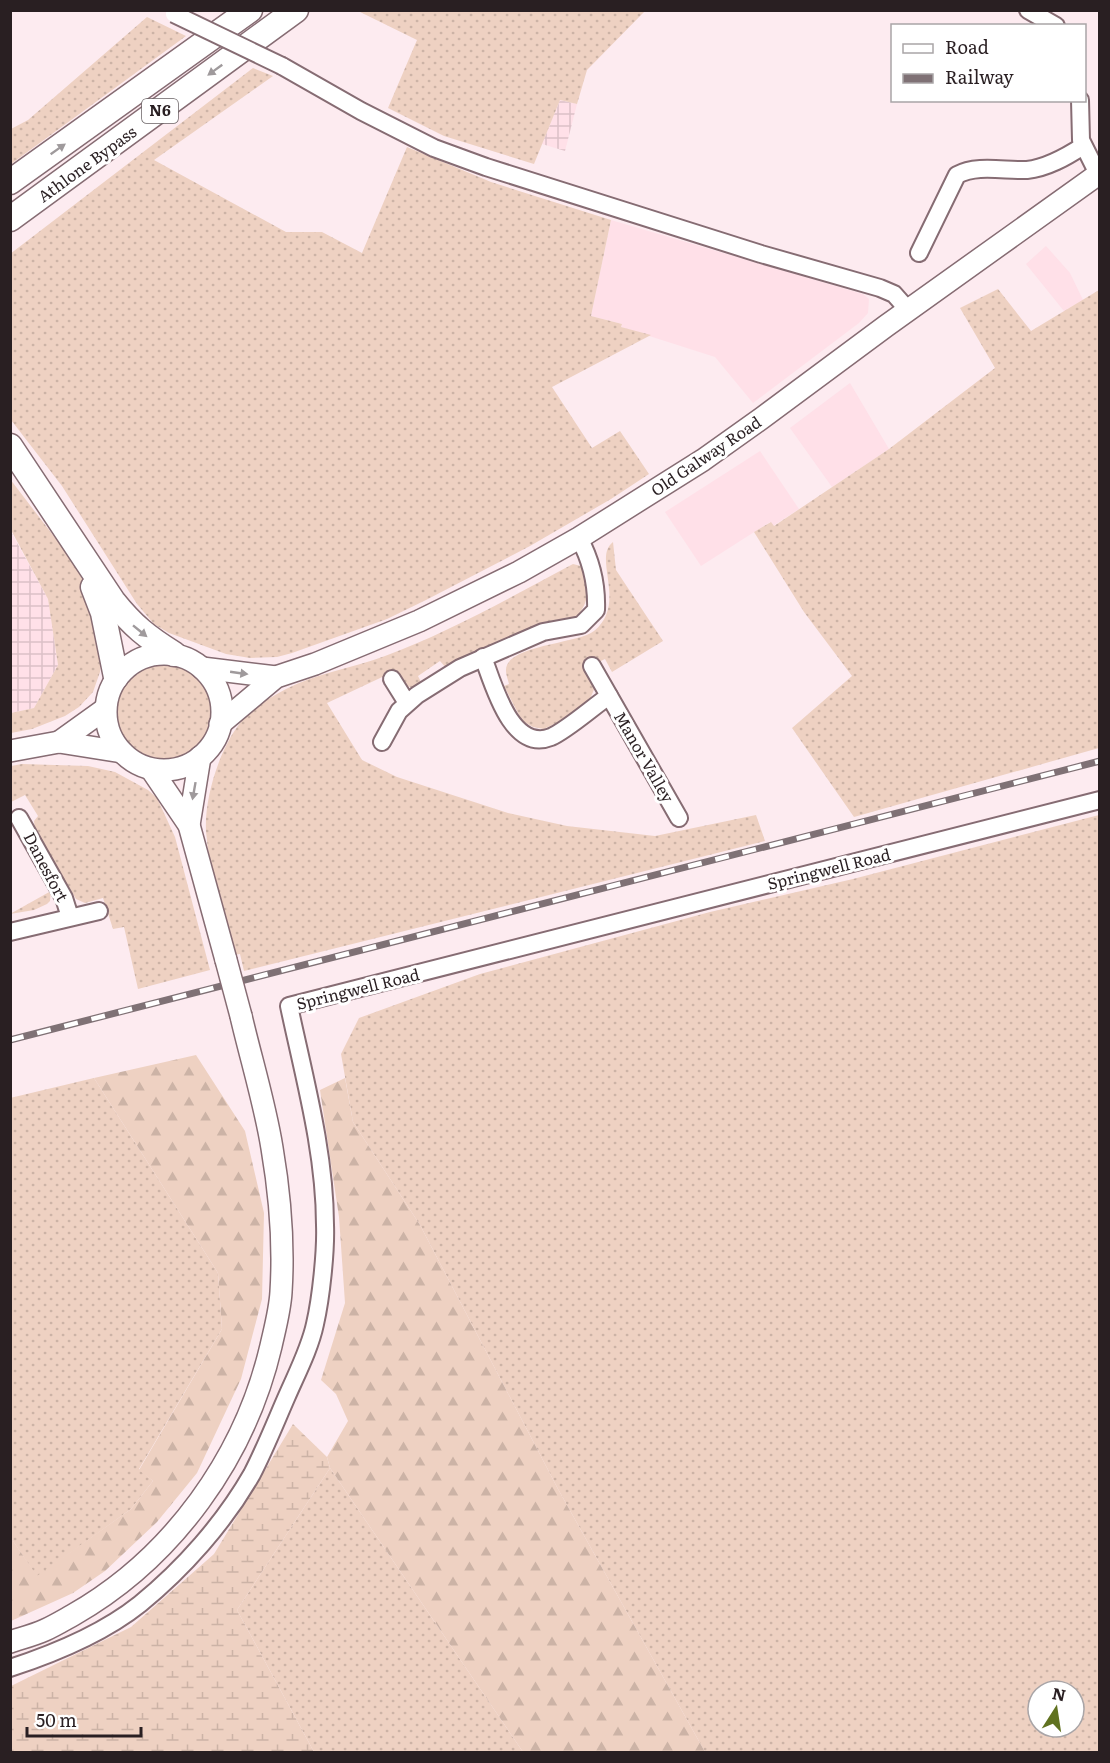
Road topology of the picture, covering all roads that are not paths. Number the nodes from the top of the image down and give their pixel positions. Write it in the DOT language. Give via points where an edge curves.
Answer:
graph roads {
  1 [pos="250,10"];
  2 [pos="296,10"];
  3 [pos="1028,10"];
  4 [pos="170,12"];
  5 [pos="1052,24"];
  6 [pos="1080,102"];
  7 [pos="1083,146"];
  8 [pos="1099,173"];
  9 [pos="10,182"];
  10 [pos="15,218"];
  11 [pos="920,253"];
  12 [pos="909,310"];
  13 [pos="10,446"];
  14 [pos="10,464"];
  15 [pos="579,538"];
  16 [pos="174,654"];
  17 [pos="483,657"];
  18 [pos="592,666"];
  19 [pos="202,668"];
  20 [pos="116,677"];
  21 [pos="276,678"];
  22 [pos="392,679"];
  23 [pos="609,696"];
  24 [pos="407,704"];
  25 [pos="105,709"];
  26 [pos="220,724"];
  27 [pos="58,742"];
  28 [pos="382,742"];
  29 [pos="10,751"];
  30 [pos="122,752"];
  31 [pos="200,757"];
  32 [pos="151,769"];
  33 [pos="1100,800"];
  34 [pos="19,818"];
  35 [pos="680,818"];
  36 [pos="189,825"];
  37 [pos="99,911"];
  38 [pos="70,917"];
  39 [pos="10,932"];
  40 [pos="10,1642"];
  41 [pos="10,1668"];
  9 -- 1 [label="highway, Athlone Bypass / N6, one-way"];
  2 -- 10 [label="highway, Athlone Bypass / N6, one-way"];
  3 -- 5 [label="street"];
  4 -- 12 [label="street, bridge" via="282,66 434,148 572,196 880,288 894,294"];
  6 -- 7 [label="street"];
  7 -- 8 [label="street"];
  7 -- 11 [label="street" via="1034,168 968,170 957,175"];
  8 -- 12 [label="main road, Old Galway Road"];
  12 -- 15 [label="main road, Old Galway Road" via="703,460"];
  13 -- 16 [label="highway, one-way" via="112,601 132,625"];
  14 -- 20 [label="highway" via="88,575 103,613"];
  15 -- 17 [label="street" via="588,555 597,592 596,610 580,625 543,632"];
  15 -- 21 [label="main road, Old Galway Road" via="419,621"];
  16 -- 19 [label="main road"];
  16 -- 20 [label="main road" via="150,655 131,663"];
  17 -- 23 [label="street, Manor Valley" via="506,715 520,733 539,739 551,737"];
  17 -- 24 [label="street"];
  18 -- 23 [label="street, Manor Valley"];
  19 -- 21 [label="main road, one-way"];
  19 -- 26 [label="main road" via="217,688 222,708"];
  20 -- 25 [label="main road"];
  21 -- 26 [label="main road"];
  22 -- 24 [label="street"];
  23 -- 35 [label="street, Manor Valley"];
  24 -- 28 [label="street"];
  25 -- 27 [label="main road"];
  25 -- 30 [label="main road" via="110,735"];
  26 -- 31 [label="main road" via="210,747"];
  27 -- 29 [label="main road"];
  27 -- 30 [label="main road"];
  30 -- 32 [label="main road"];
  31 -- 32 [label="main road" via="184,766"];
  31 -- 36 [label="main road, one-way"];
  32 -- 36 [label="main road"];
  33 -- 41 [label="street, Springwell Road" via="289,1006 317,1146 326,1225 315,1324 299,1369 252,1474 225,1514 172,1575 139,1605 95,1632 44,1657"];
  34 -- 38 [label="street, Danesfort" via="64,898"];
  36 -- 40 [label="main road, bridge" via="272,1148 282,1250 276,1325 256,1401 212,1484 175,1533 145,1563 96,1601 46,1630"];
  37 -- 38 [label="street, Danesfort"];
  38 -- 39 [label="street, Danesfort"];
}
